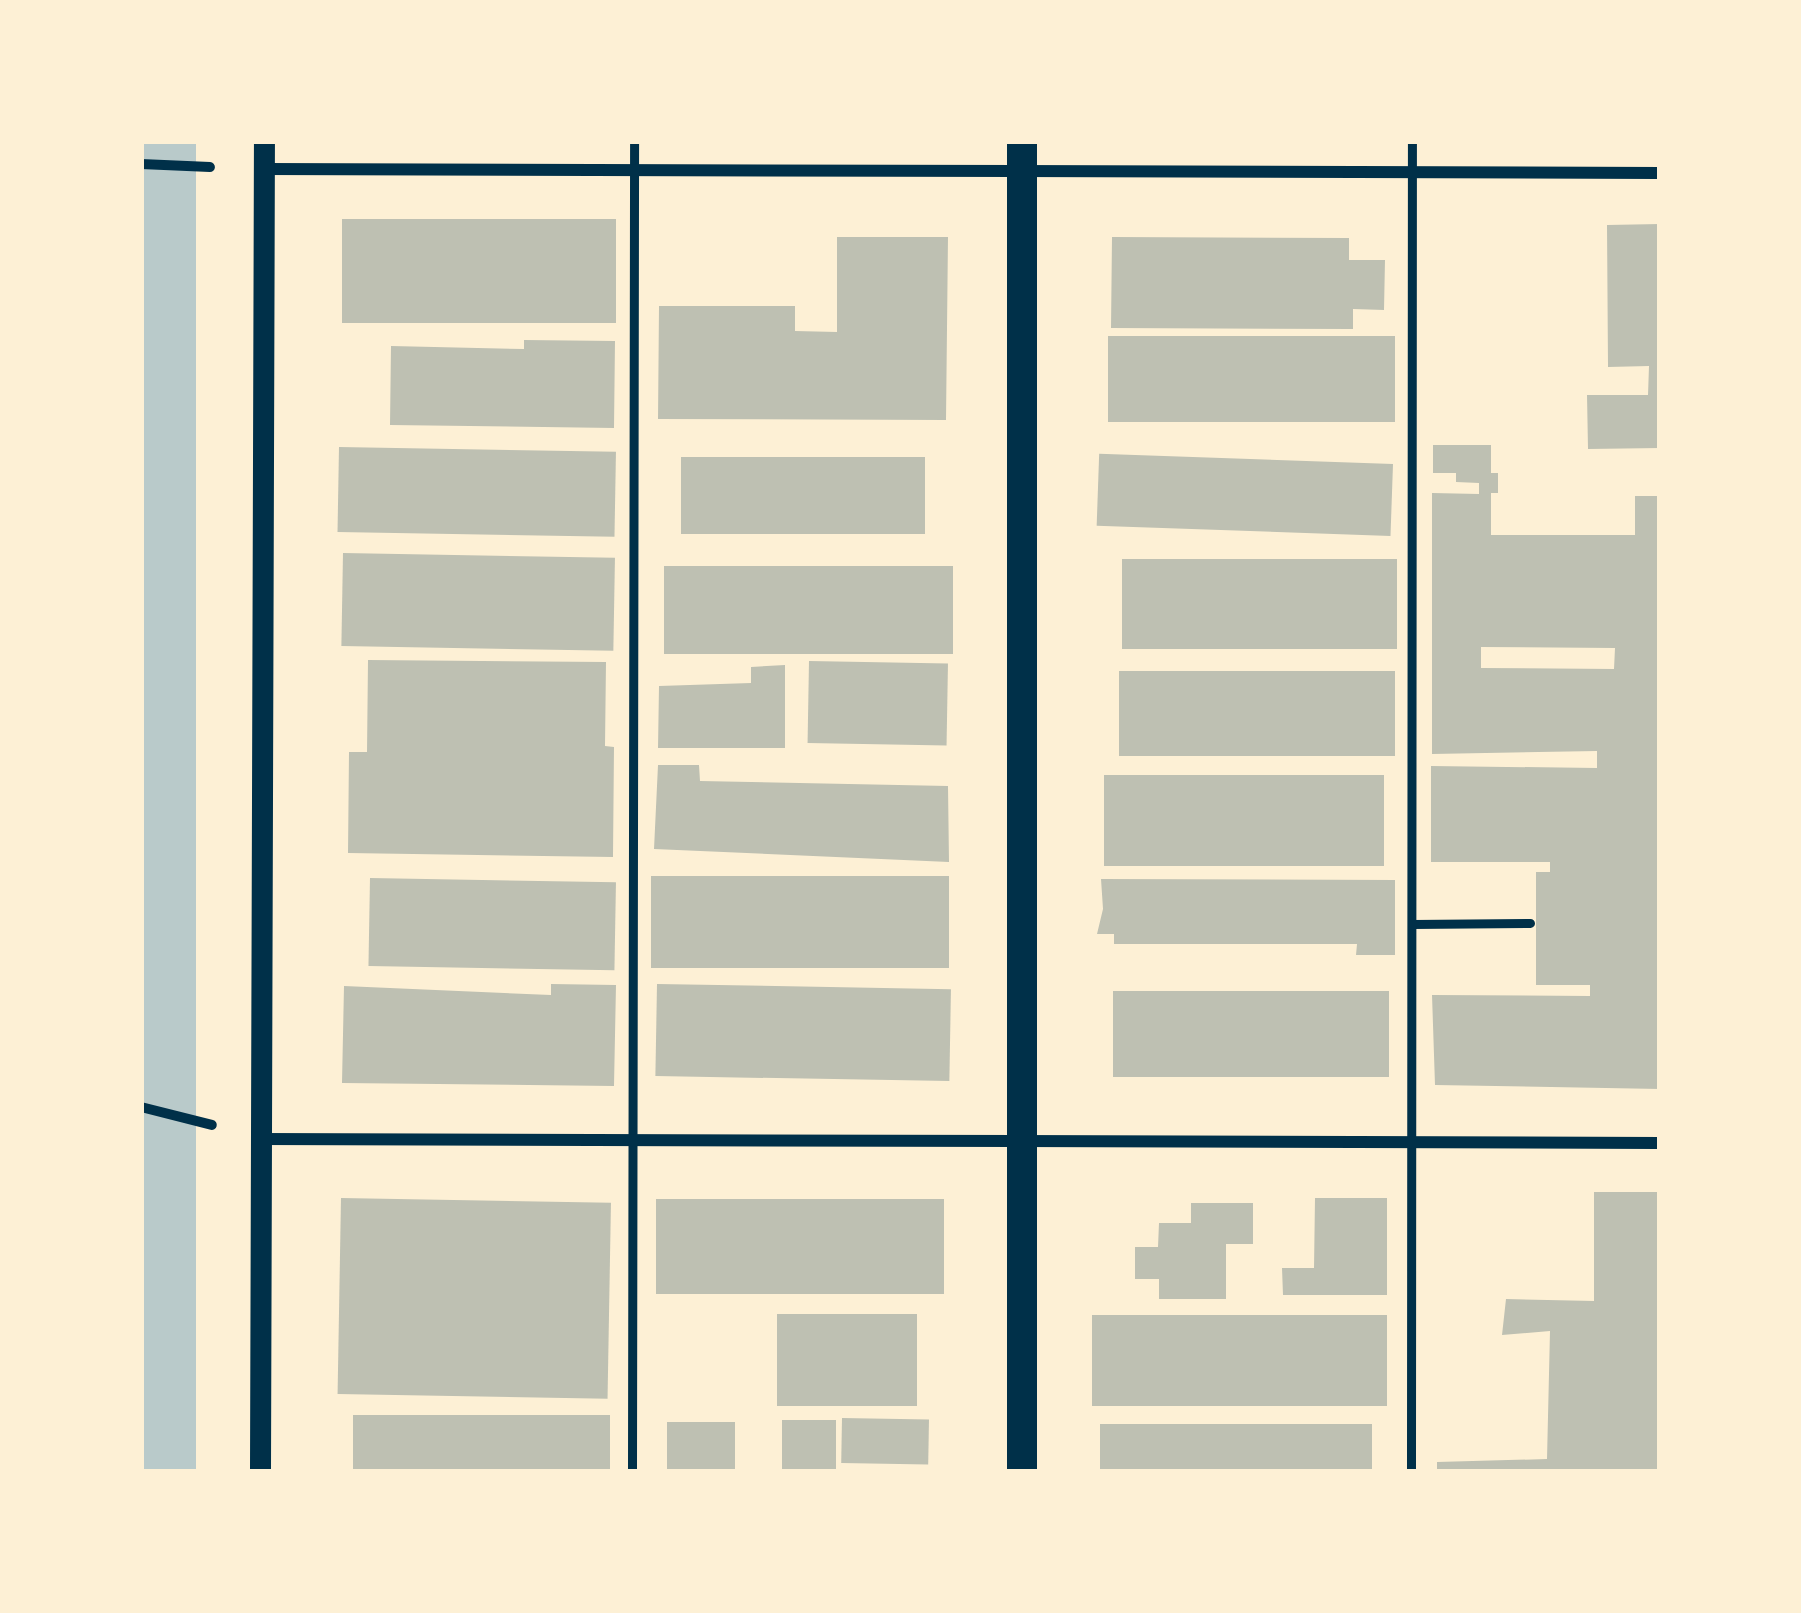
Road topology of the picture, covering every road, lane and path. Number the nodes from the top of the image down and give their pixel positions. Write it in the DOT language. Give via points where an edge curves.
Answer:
graph roads {
  1 [pos="264,141"];
  2 [pos="634,141"];
  3 [pos="1022,141"];
  4 [pos="1412,141"];
  5 [pos="141,164"];
  6 [pos="211,167"];
  7 [pos="264,169"];
  8 [pos="634,170"];
  9 [pos="1412,170"];
  10 [pos="1022,173"];
  11 [pos="1660,173"];
  12 [pos="1530,923"];
  13 [pos="1412,924"];
  14 [pos="141,1107"];
  15 [pos="212,1125"];
  16 [pos="632,1136"];
  17 [pos="260,1139"];
  18 [pos="1023,1142"];
  19 [pos="1411,1142"];
  20 [pos="1660,1143"];
  21 [pos="260,1472"];
  22 [pos="632,1472"];
  23 [pos="1022,1472"];
  24 [pos="1411,1472"];
  1 -- 7 [label="street"];
  2 -- 8 [label="lane"];
  3 -- 10 [label="main road"];
  4 -- 9 [label="lane"];
  5 -- 6 [label="street"];
  7 -- 8 [label="street"];
  7 -- 17 [label="street"];
  8 -- 10 [label="street"];
  8 -- 16 [label="lane"];
  9 -- 10 [label="street"];
  9 -- 11 [label="street"];
  9 -- 13 [label="lane"];
  10 -- 18 [label="main road"];
  12 -- 13 [label="lane"];
  13 -- 19 [label="lane"];
  14 -- 15 [label="street"];
  16 -- 17 [label="street"];
  16 -- 18 [label="street"];
  16 -- 22 [label="lane"];
  17 -- 21 [label="street"];
  18 -- 19 [label="street"];
  18 -- 23 [label="main road"];
  19 -- 20 [label="street"];
  19 -- 24 [label="lane"];
}
